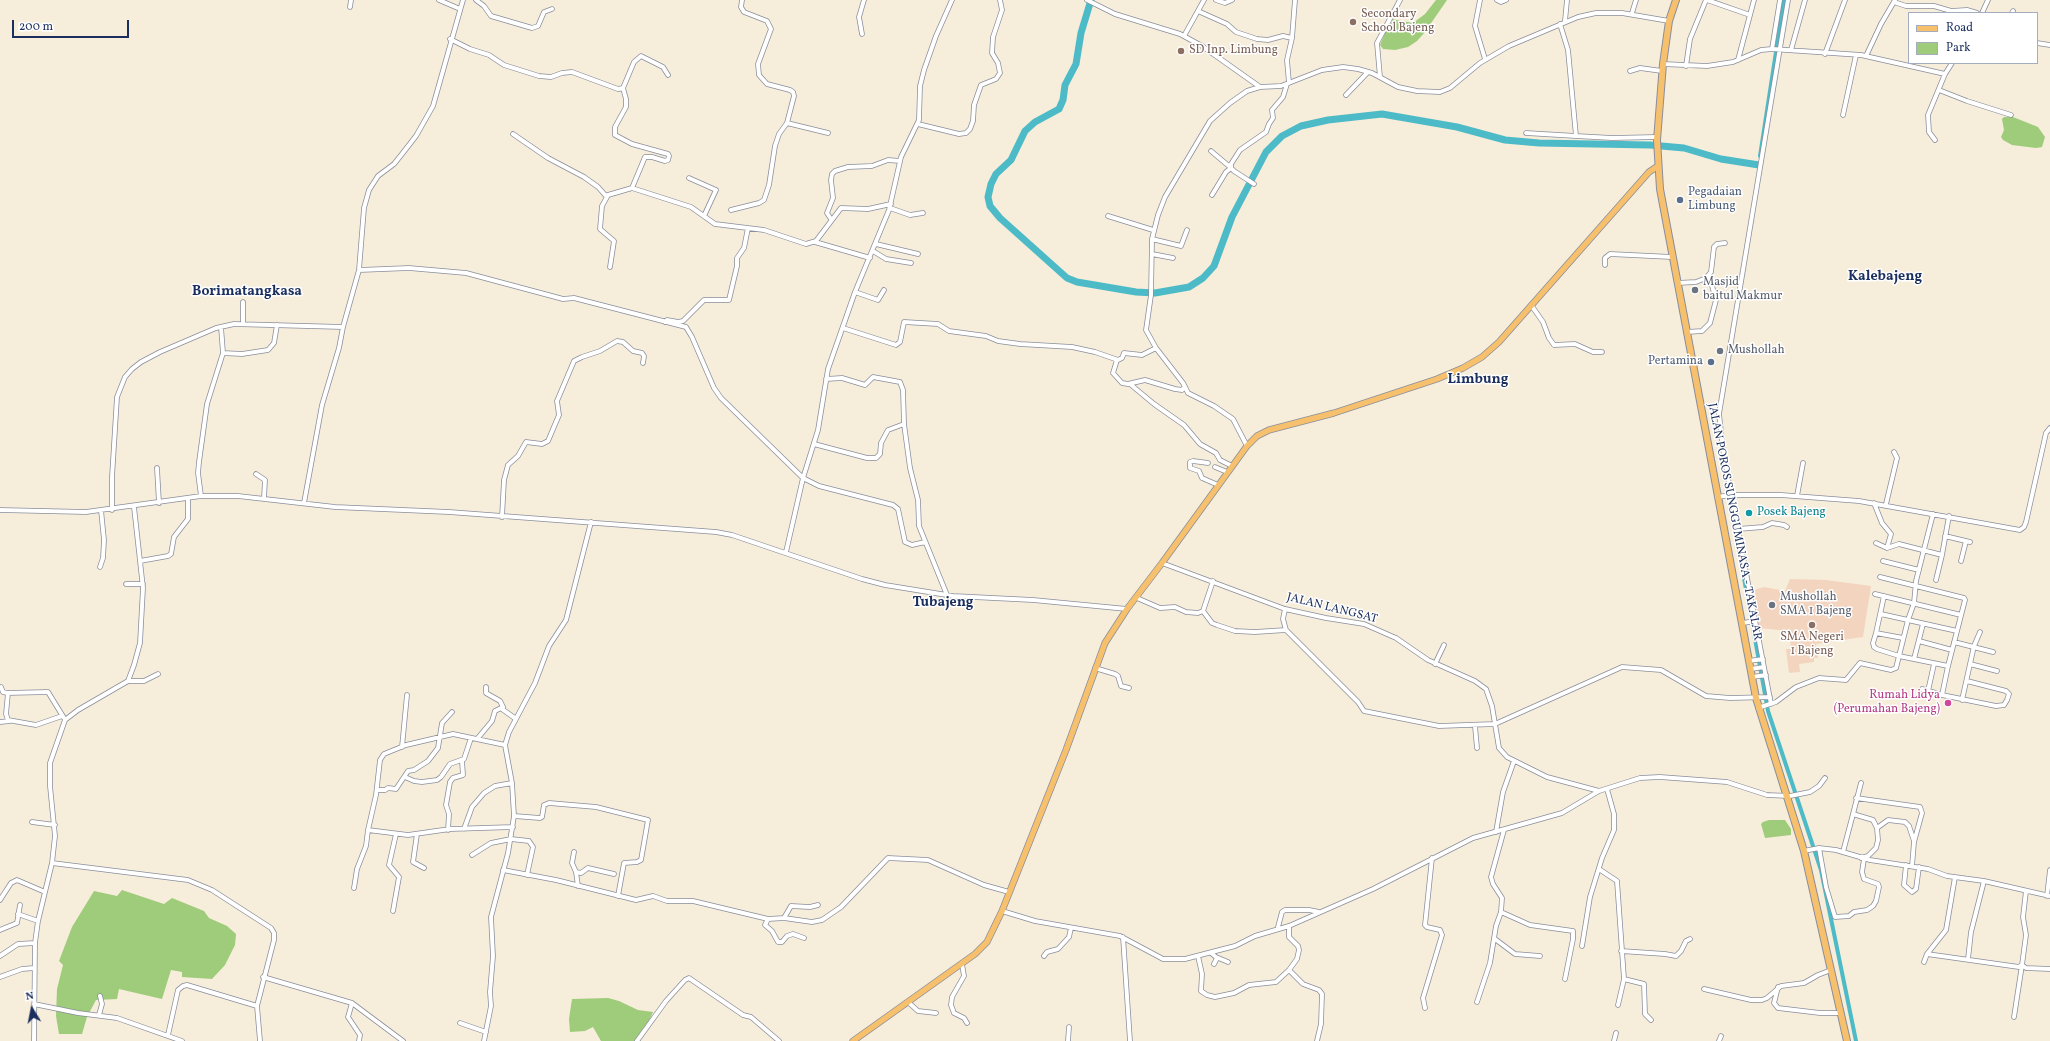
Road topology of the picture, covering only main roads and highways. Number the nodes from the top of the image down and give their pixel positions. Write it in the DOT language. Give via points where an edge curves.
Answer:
graph roads {
  1 [pos="1676,0"];
  2 [pos="1658,166"];
  3 [pos="853,1041"];
  4 [pos="1847,1041"];
  1 -- 2 [label="highway, JALAN POROS SUNGGUMINASA - TAKALAR" via="1669,21 1662,71 1657,141"];
  2 -- 3 [label="main road" via="1649,172 1495,346 1482,357 1437,379 1334,413 1279,426 1257,436 1247,446 1127,609 1105,643 1066,750 1002,911 987,942 962,964"];
  2 -- 4 [label="highway, JALAN POROS SUNGGUMINASA - TAKALAR" via="1672,257 1760,707 1806,850"];
}
